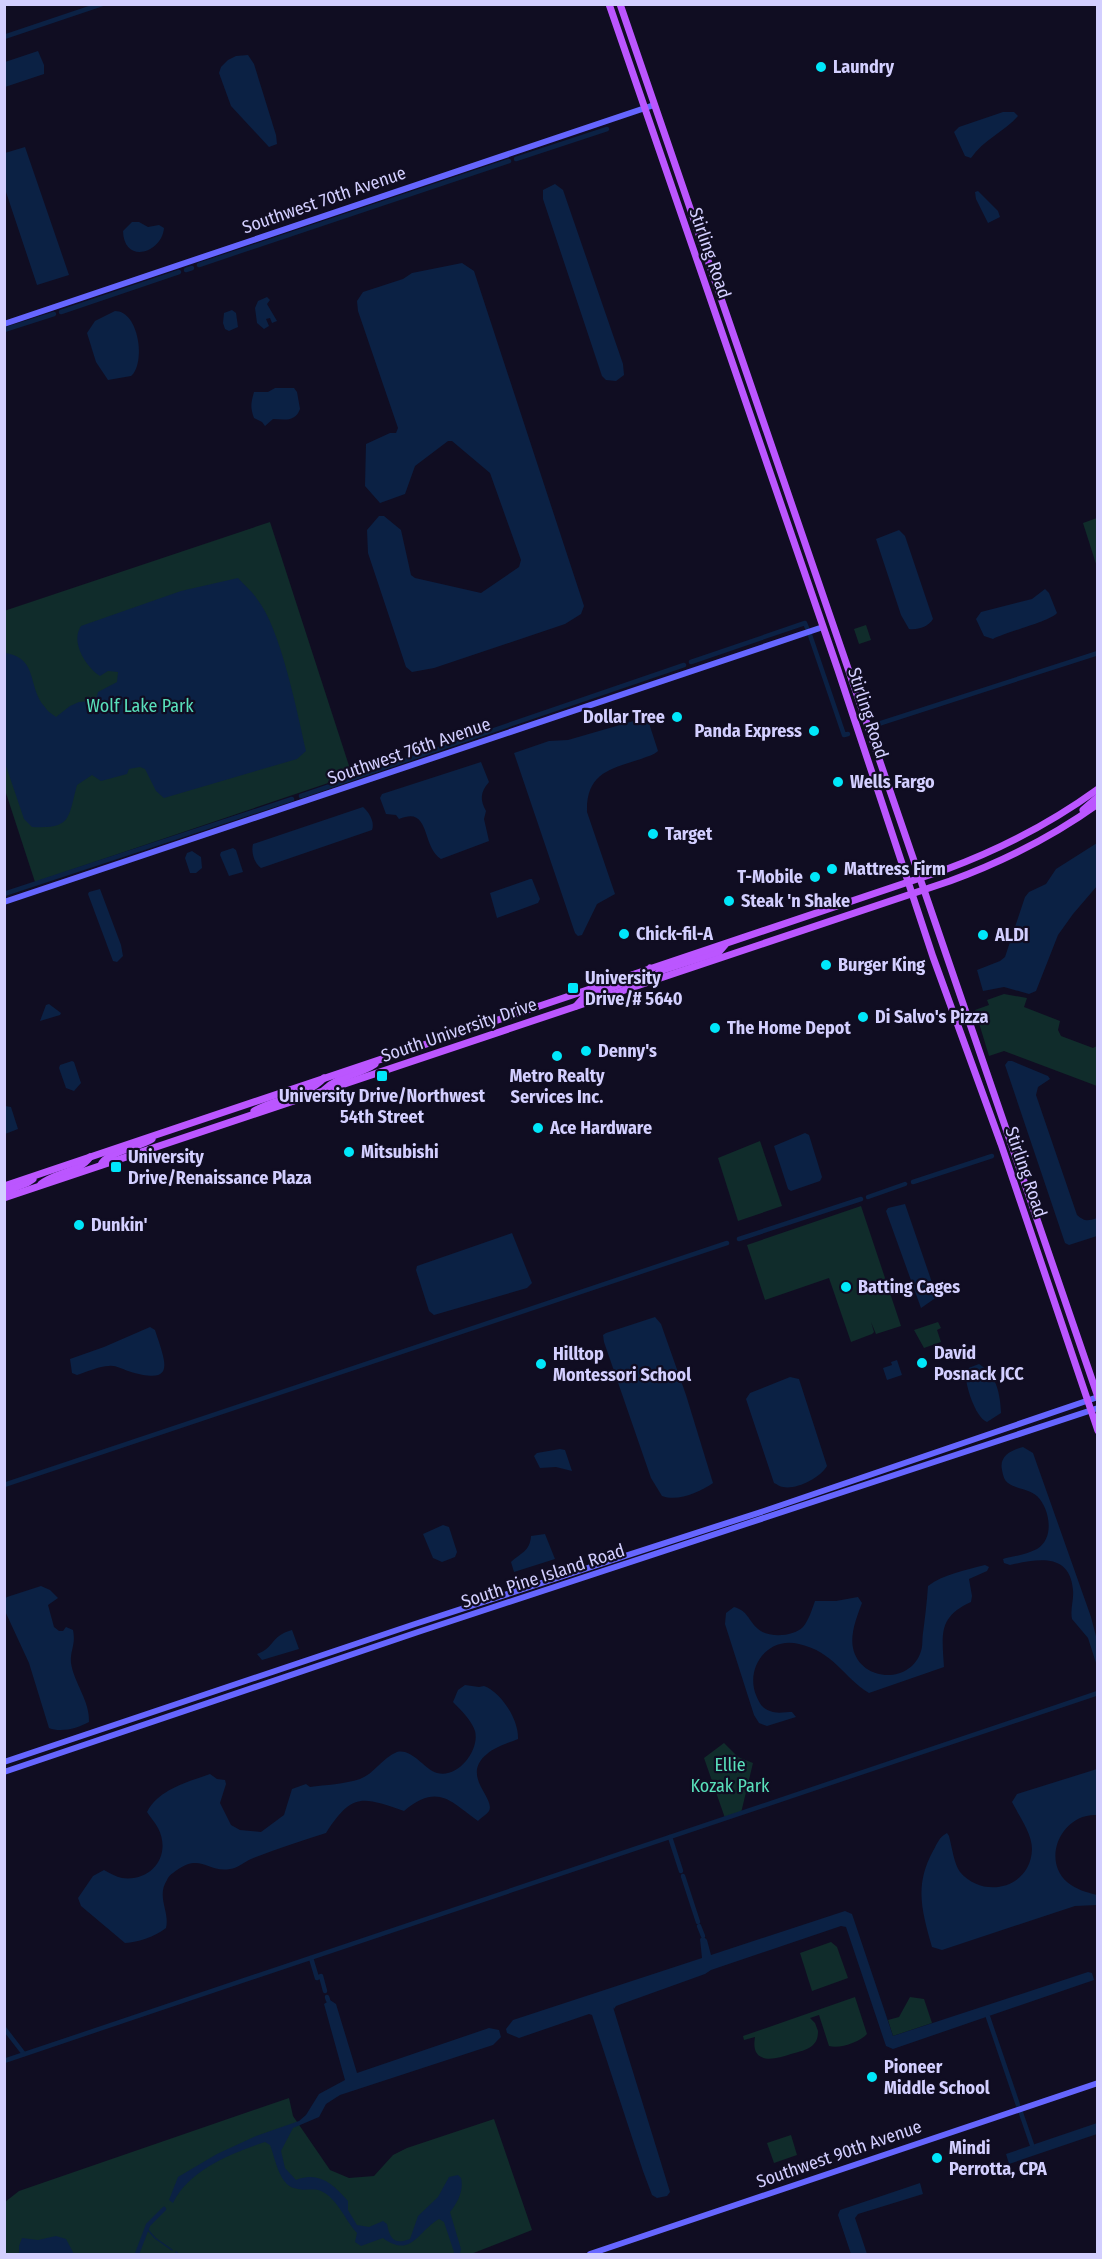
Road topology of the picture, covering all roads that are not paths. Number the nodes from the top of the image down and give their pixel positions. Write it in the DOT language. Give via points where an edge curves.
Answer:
graph roads {
  1 [pos="614,5"];
  2 [pos="654,105"];
  3 [pos="645,108"];
  4 [pos="4,324"];
  5 [pos="819,615"];
  6 [pos="832,624"];
  7 [pos="823,627"];
  8 [pos="850,705"];
  9 [pos="863,713"];
  10 [pos="1098,789"];
  11 [pos="1098,797"];
  12 [pos="1098,804"];
  13 [pos="1073,820"];
  14 [pos="920,879"];
  15 [pos="908,883"];
  16 [pos="924,891"];
  17 [pos="912,895"];
  18 [pos="4,902"];
  19 [pos="727,943"];
  20 [pos="650,968"];
  21 [pos="657,979"];
  22 [pos="576,1006"];
  23 [pos="382,1059"];
  24 [pos="326,1077"];
  25 [pos="322,1091"];
  26 [pos="242,1118"];
  27 [pos="162,1133"];
  28 [pos="90,1157"];
  29 [pos="101,1166"];
  30 [pos="34,1176"];
  31 [pos="4,1186"];
  32 [pos="36,1187"];
  33 [pos="4,1192"];
  34 [pos="4,1198"];
  35 [pos="1052,1265"];
  36 [pos="1042,1268"];
  37 [pos="1098,1397"];
  38 [pos="1088,1401"];
  39 [pos="1094,1409"];
  40 [pos="1098,1431"];
  41 [pos="36,1752"];
  42 [pos="39,1760"];
  43 [pos="4,1762"];
  44 [pos="4,1772"];
  45 [pos="1098,2084"];
  46 [pos="590,2254"];
  1 -- 2 [label="main road, Stirling Road"];
  1 -- 3 [label="main road, Stirling Road"];
  2 -- 3 [label="main road, Southwest 70th Avenue"];
  2 -- 6 [label="main road, Stirling Road"];
  3 -- 4 [label="main road, Southwest 70th Avenue"];
  3 -- 5 [label="main road, Stirling Road"];
  5 -- 6 [label="main road"];
  5 -- 7 [label="main road, Stirling Road"];
  6 -- 9 [label="main road, Stirling Road"];
  7 -- 8 [label="main road, Stirling Road"];
  7 -- 18 [label="main road, Southwest 76th Avenue"];
  8 -- 9 [label="main road"];
  8 -- 15 [label="main road, Stirling Road"];
  9 -- 14 [label="main road, Stirling Road"];
  10 -- 14 [label="main road, South University Drive" via="1012,841"];
  11 -- 13 [label="main road"];
  12 -- 13 [label="main road"];
  13 -- 16 [label="main road, South University Drive" via="996,863"];
  14 -- 15 [label="main road, South University Drive"];
  14 -- 16 [label="main road, Stirling Road"];
  15 -- 17 [label="main road, Stirling Road"];
  15 -- 19 [label="main road, South University Drive"];
  16 -- 17 [label="main road, South University Drive"];
  16 -- 35 [label="main road, Stirling Road"];
  17 -- 21 [label="main road, South University Drive"];
  17 -- 36 [label="main road, Stirling Road"];
  19 -- 20 [label="main road, South University Drive"];
  19 -- 21 [label="main road" via="719,952 660,971"];
  20 -- 22 [label="main road" via="645,976 584,997"];
  20 -- 23 [label="main road, South University Drive"];
  21 -- 22 [label="main road, South University Drive"];
  22 -- 25 [label="main road, South University Drive"];
  23 -- 24 [label="main road, South University Drive"];
  23 -- 25 [label="main road" via="336,1080"];
  24 -- 26 [label="main road" via="315,1087 264,1105"];
  24 -- 27 [label="main road, South University Drive"];
  25 -- 26 [label="main road, South University Drive"];
  26 -- 29 [label="main road, South University Drive"];
  27 -- 28 [label="main road, South University Drive"];
  27 -- 29 [label="main road" via="106,1158"];
  28 -- 30 [label="main road, South University Drive"];
  28 -- 32 [label="main road" via="84,1165 48,1178"];
  29 -- 32 [label="main road, South University Drive"];
  30 -- 31 [label="main road, South University Drive"];
  30 -- 33 [label="main road" via="30,1182"];
  32 -- 34 [label="main road, South University Drive"];
  35 -- 36 [label="main road"];
  35 -- 37 [label="main road, Stirling Road"];
  36 -- 38 [label="main road, Stirling Road"];
  37 -- 38 [label="main road, South Pine Island Road"];
  38 -- 39 [label="main road, Stirling Road"];
  38 -- 41 [label="main road, South Pine Island Road"];
  39 -- 40 [label="main road, Stirling Road"];
  39 -- 42 [label="main road, South Pine Island Road"];
  41 -- 42 [label="main road"];
  41 -- 43 [label="main road, South Pine Island Road"];
  42 -- 44 [label="main road, South Pine Island Road"];
  45 -- 46 [label="main road, Southwest 90th Avenue"];
}
